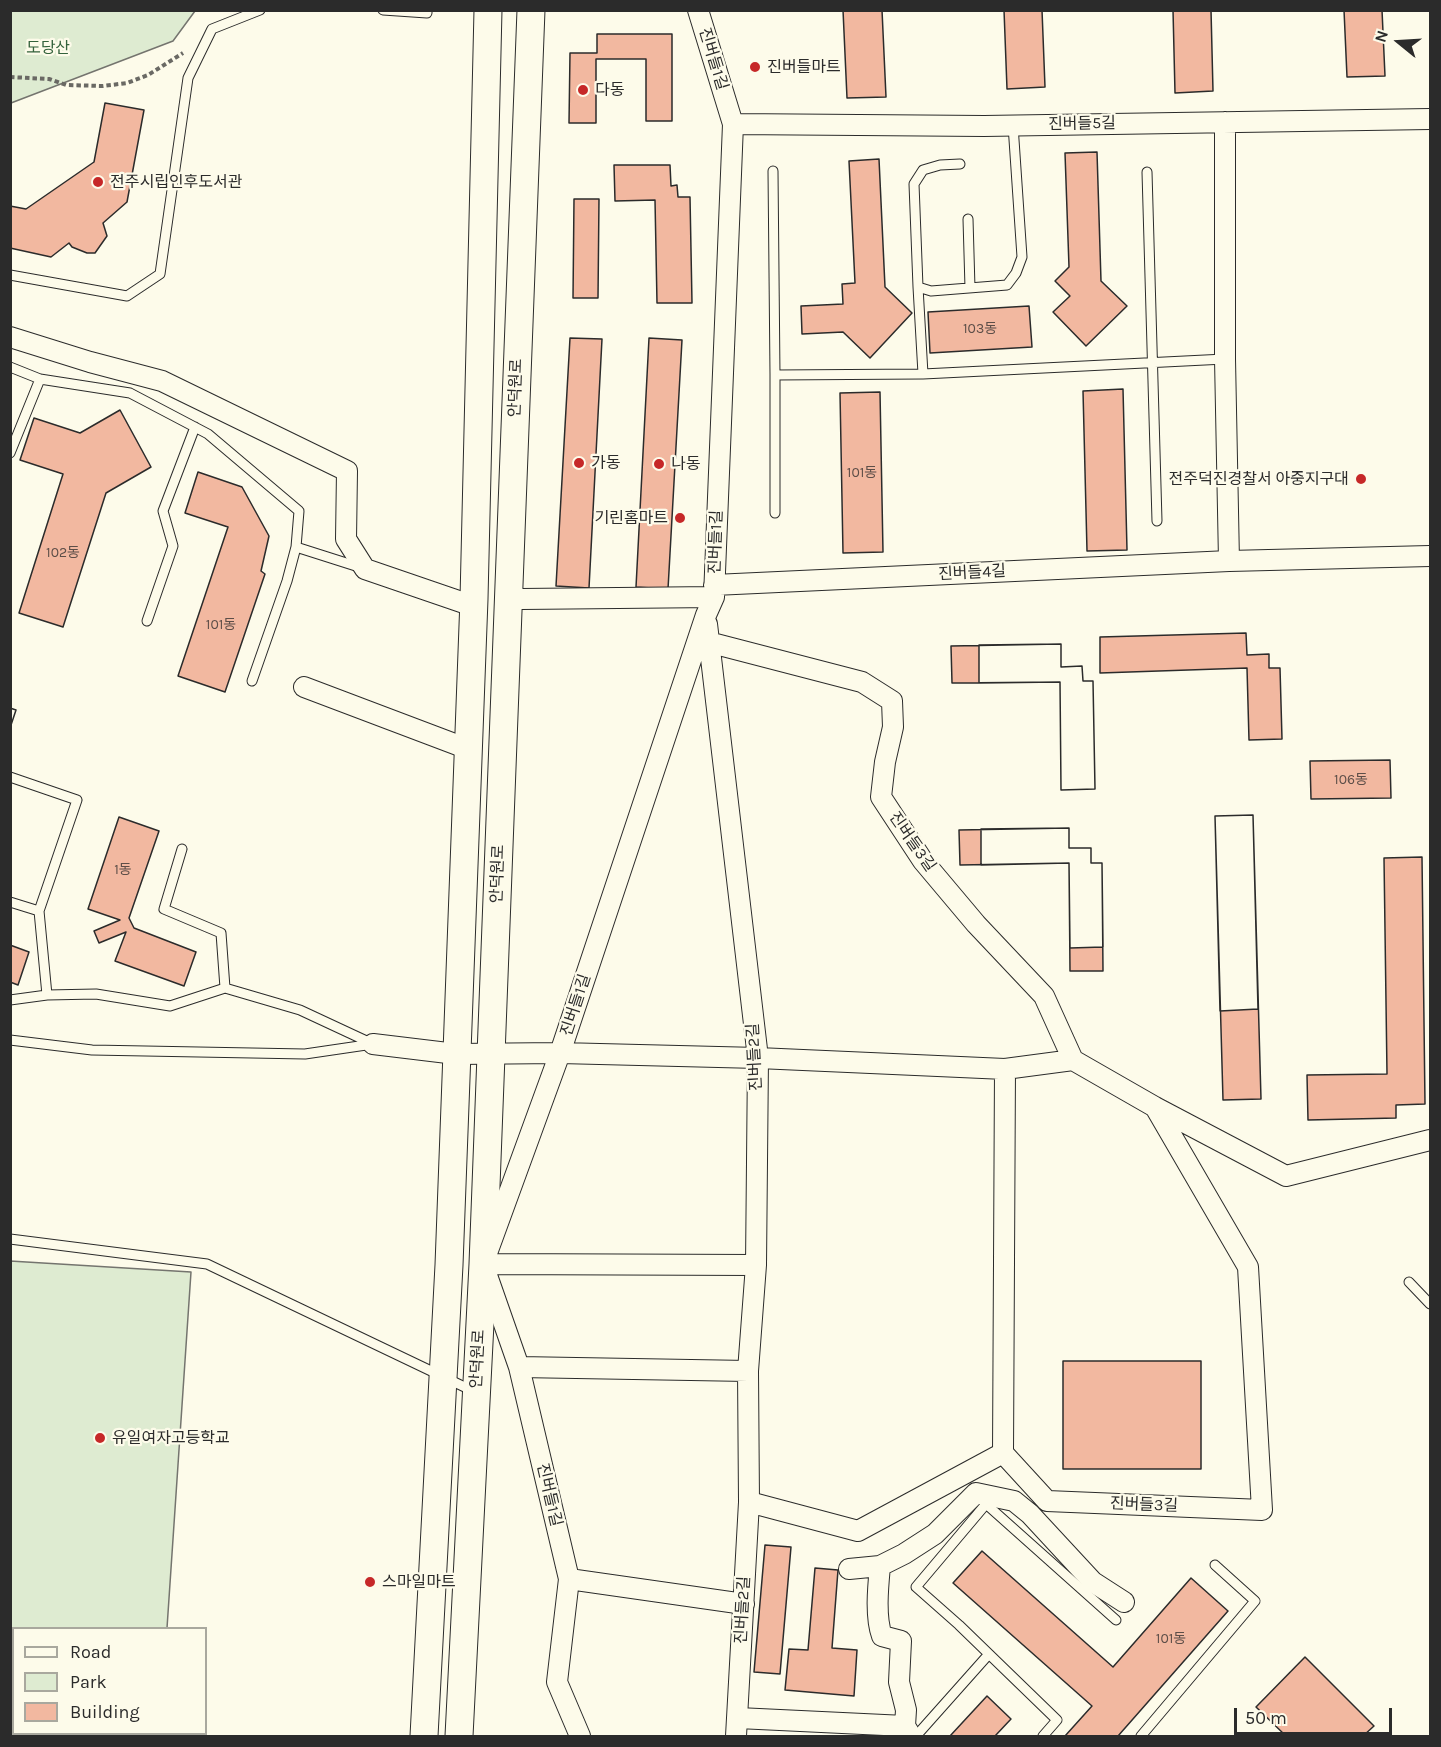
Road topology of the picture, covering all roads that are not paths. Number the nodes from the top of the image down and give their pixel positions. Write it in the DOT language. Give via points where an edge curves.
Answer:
graph roads {
  1 [pos="260,10"];
  2 [pos="383,10"];
  3 [pos="427,10"];
  4 [pos="488,10"];
  5 [pos="531,10"];
  6 [pos="698,10"];
  7 [pos="1431,118"];
  8 [pos="1225,122"];
  9 [pos="733,124"];
  10 [pos="1013,125"];
  11 [pos="960,164"];
  12 [pos="773,171"];
  13 [pos="1147,172"];
  14 [pos="968,219"];
  15 [pos="10,275"];
  16 [pos="918,287"];
  17 [pos="970,288"];
  18 [pos="10,337"];
  19 [pos="1225,359"];
  20 [pos="1153,363"];
  21 [pos="10,367"];
  22 [pos="923,374"];
  23 [pos="775,375"];
  24 [pos="40,379"];
  25 [pos="195,427"];
  26 [pos="10,453"];
  27 [pos="775,513"];
  28 [pos="1157,521"];
  29 [pos="296,547"];
  30 [pos="1431,556"];
  31 [pos="1229,561"];
  32 [pos="365,569"];
  33 [pos="508,597"];
  34 [pos="712,599"];
  35 [pos="474,606"];
  36 [pos="147,621"];
  37 [pos="708,642"];
  38 [pos="252,681"];
  39 [pos="304,687"];
  40 [pos="468,748"];
  41 [pos="10,777"];
  42 [pos="182,849"];
  43 [pos="10,902"];
  44 [pos="39,911"];
  45 [pos="225,988"];
  46 [pos="47,995"];
  47 [pos="10,1000"];
  48 [pos="10,1040"];
  49 [pos="373,1044"];
  50 [pos="491,1053"];
  51 [pos="560,1053"];
  52 [pos="456,1054"];
  53 [pos="758,1058"];
  54 [pos="1073,1060"];
  55 [pos="1005,1070"];
  56 [pos="1155,1107"];
  57 [pos="1431,1140"];
  58 [pos="10,1239"];
  59 [pos="483,1264"];
  60 [pos="756,1265"];
  61 [pos="1408,1282"];
  62 [pos="1431,1304"];
  63 [pos="519,1367"];
  64 [pos="748,1371"];
  65 [pos="442,1376"];
  66 [pos="476,1392"];
  67 [pos="1003,1453"];
  68 [pos="749,1502"];
  69 [pos="1215,1565"];
  70 [pos="880,1566"];
  71 [pos="849,1569"];
  72 [pos="569,1579"];
  73 [pos="1124,1602"];
  74 [pos="744,1604"];
  75 [pos="1116,1620"];
  76 [pos="989,1654"];
  77 [pos="737,1727"];
  78 [pos="910,1733"];
  79 [pos="424,1737"];
  80 [pos="459,1737"];
  81 [pos="580,1737"];
  82 [pos="1043,1737"];
  83 [pos="1141,1737"];
  1 -- 15 [label="lane" via="212,29 188,78 160,274 127,296"];
  2 -- 3 [label="lane"];
  4 -- 35 [label="street"];
  5 -- 33 [label="street, 안덕원로"];
  6 -- 9 [label="street, 진버들1길"];
  7 -- 8 [label="street, 진버들5길"];
  8 -- 10 [label="street, 진버들5길"];
  8 -- 19 [label="street"];
  9 -- 10 [label="street, 진버들5길"];
  9 -- 34 [label="street, 진버들1길"];
  10 -- 17 [label="lane" via="1022,257 1007,285"];
  11 -- 16 [label="lane" via="922,170 914,184"];
  12 -- 23 [label="lane"];
  13 -- 20 [label="lane"];
  14 -- 17 [label="lane"];
  16 -- 17 [label="lane" via="931,291"];
  16 -- 22 [label="lane"];
  18 -- 32 [label="street" via="162,381 347,471 346,539"];
  19 -- 20 [label="lane"];
  19 -- 31 [label="street"];
  20 -- 22 [label="lane"];
  20 -- 28 [label="lane"];
  21 -- 24 [label="lane"];
  22 -- 23 [label="lane"];
  23 -- 27 [label="lane"];
  24 -- 25 [label="lane" via="130,393"];
  24 -- 26 [label="lane"];
  25 -- 29 [label="lane" via="299,511"];
  25 -- 36 [label="lane" via="163,511 173,546"];
  29 -- 32 [label="lane"];
  29 -- 38 [label="lane"];
  30 -- 31 [label="street, 진버들4길"];
  31 -- 34 [label="street, 진버들4길"];
  32 -- 35 [label="street"];
  33 -- 34 [label="street, 진버들4길"];
  33 -- 50 [label="street, 안덕원로"];
  34 -- 37 [label="street, 진버들2길"];
  34 -- 51 [label="street, 진버들1길"];
  35 -- 40 [label="street"];
  37 -- 53 [label="street, 진버들2길"];
  37 -- 54 [label="street, 진버들3길" via="862,682 892,700 893,726 881,797 922,861 1044,996"];
  39 -- 40 [label="street"];
  40 -- 52 [label="street"];
  41 -- 44 [label="lane" via="77,800"];
  42 -- 45 [label="lane" via="164,909 221,933"];
  43 -- 44 [label="lane"];
  44 -- 46 [label="lane"];
  45 -- 46 [label="lane" via="170,1006 96,994"];
  45 -- 49 [label="lane" via="300,1010"];
  46 -- 47 [label="lane"];
  48 -- 49 [label="lane" via="92,1050 304,1054"];
  49 -- 52 [label="street"];
  50 -- 51 [label="street"];
  50 -- 52 [label="street"];
  50 -- 59 [label="street, 안덕원로"];
  51 -- 53 [label="street, 진버들1길"];
  51 -- 59 [label="street, 진버들1길"];
  52 -- 65 [label="street"];
  53 -- 55 [label="street"];
  53 -- 60 [label="street, 진버들2길"];
  54 -- 55 [label="street"];
  54 -- 56 [label="street"];
  55 -- 67 [label="street"];
  56 -- 57 [label="street" via="1286,1176"];
  56 -- 67 [label="street, 진버들3길" via="1248,1267 1262,1510 1047,1501"];
  58 -- 65 [label="lane" via="207,1264"];
  59 -- 60 [label="street"];
  59 -- 63 [label="street, 진버들1길"];
  59 -- 66 [label="street, 안덕원로"];
  60 -- 64 [label="street, 진버들2길"];
  61 -- 62 [label="lane"];
  63 -- 64 [label="street"];
  63 -- 72 [label="street, 진버들1길"];
  64 -- 68 [label="street, 진버들2길"];
  65 -- 66 [label="lane"];
  65 -- 79 [label="street"];
  66 -- 80 [label="street, 안덕원로"];
  67 -- 68 [label="street" via="858,1531"];
  68 -- 74 [label="street, 진버들2길"];
  69 -- 83 [label="lane" via="1255,1601"];
  70 -- 71 [label="street"];
  70 -- 73 [label="street" via="934,1534 976,1493 1014,1501 1093,1582"];
  70 -- 78 [label="street" via="877,1623 882,1636 901,1641 899,1682"];
  72 -- 74 [label="street"];
  72 -- 81 [label="street, 진버들1길" via="557,1682"];
  74 -- 77 [label="street, 진버들2길"];
  75 -- 76 [label="lane" via="986,1504 916,1587"];
  76 -- 78 [label="lane"];
  76 -- 82 [label="lane" via="1057,1720"];
  77 -- 78 [label="street, 진버들2길"];
}
